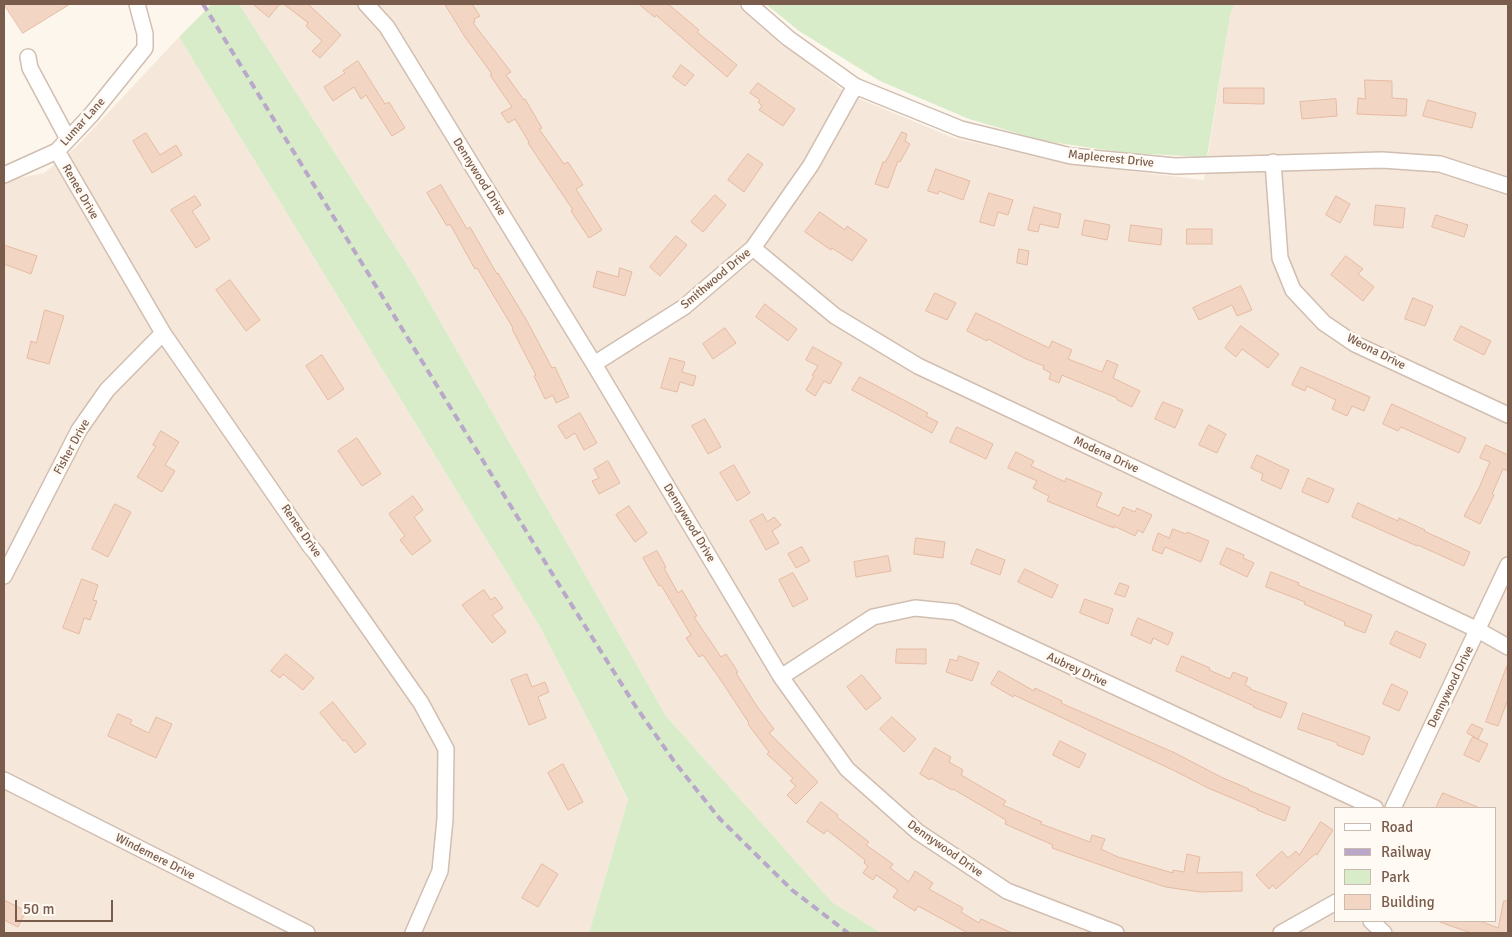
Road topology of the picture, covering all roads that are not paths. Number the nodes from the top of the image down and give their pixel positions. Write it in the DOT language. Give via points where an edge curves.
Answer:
graph roads {
  1 [pos="137,4"];
  2 [pos="366,4"];
  3 [pos="749,4"];
  4 [pos="28,58"];
  5 [pos="855,86"];
  6 [pos="68,139"];
  7 [pos="57,151"];
  8 [pos="1273,162"];
  9 [pos="4,175"];
  10 [pos="1508,186"];
  11 [pos="753,248"];
  12 [pos="163,333"];
  13 [pos="594,364"];
  14 [pos="1508,415"];
  15 [pos="1508,565"];
  16 [pos="4,576"];
  17 [pos="1478,630"];
  18 [pos="1508,647"];
  19 [pos="781,677"];
  20 [pos="4,780"];
  21 [pos="1373,807"];
  22 [pos="1393,807"];
  23 [pos="1334,903"];
  24 [pos="1372,922"];
  25 [pos="307,933"];
  26 [pos="413,933"];
  27 [pos="1116,933"];
  28 [pos="1281,933"];
  29 [pos="1384,933"];
  1 -- 6 [label="street, Lumar Lane" via="146,34 145,48"];
  2 -- 13 [label="street, Dennywood Drive" via="387,27"];
  3 -- 5 [label="street, Maplecrest Drive" via="788,38"];
  4 -- 6 [label="street" via="30,68"];
  5 -- 8 [label="street, Maplecrest Drive" via="961,129 1071,156 1175,166"];
  5 -- 11 [label="street, Smithwood Drive" via="811,165"];
  6 -- 7 [label="street, Lumar Lane"];
  7 -- 9 [label="street, Lumar Lane"];
  7 -- 12 [label="street, Renee Drive"];
  8 -- 10 [label="street, Maplecrest Drive" via="1382,160 1440,164"];
  8 -- 14 [label="street, Weona Drive" via="1280,258 1293,290 1324,323 1355,344"];
  11 -- 13 [label="street, Smithwood Drive" via="684,307"];
  11 -- 17 [label="street, Modena Drive" via="835,316 918,366"];
  12 -- 16 [label="street, Fisher Drive" via="107,390 79,430"];
  12 -- 26 [label="street, Renee Drive" via="421,703 446,749 440,871"];
  13 -- 19 [label="street, Dennywood Drive"];
  15 -- 17 [label="street, Dennywood Drive"];
  17 -- 18 [label="street, Modena Drive"];
  17 -- 22 [label="street, Dennywood Drive"];
  19 -- 21 [label="street, Aubrey Drive" via="873,617 915,608 955,612"];
  19 -- 27 [label="street, Dennywood Drive" via="847,769 918,832 1007,891"];
  20 -- 25 [label="street, Windemere Drive"];
  23 -- 28 [label="street"];
  24 -- 29 [label="street"];
}
